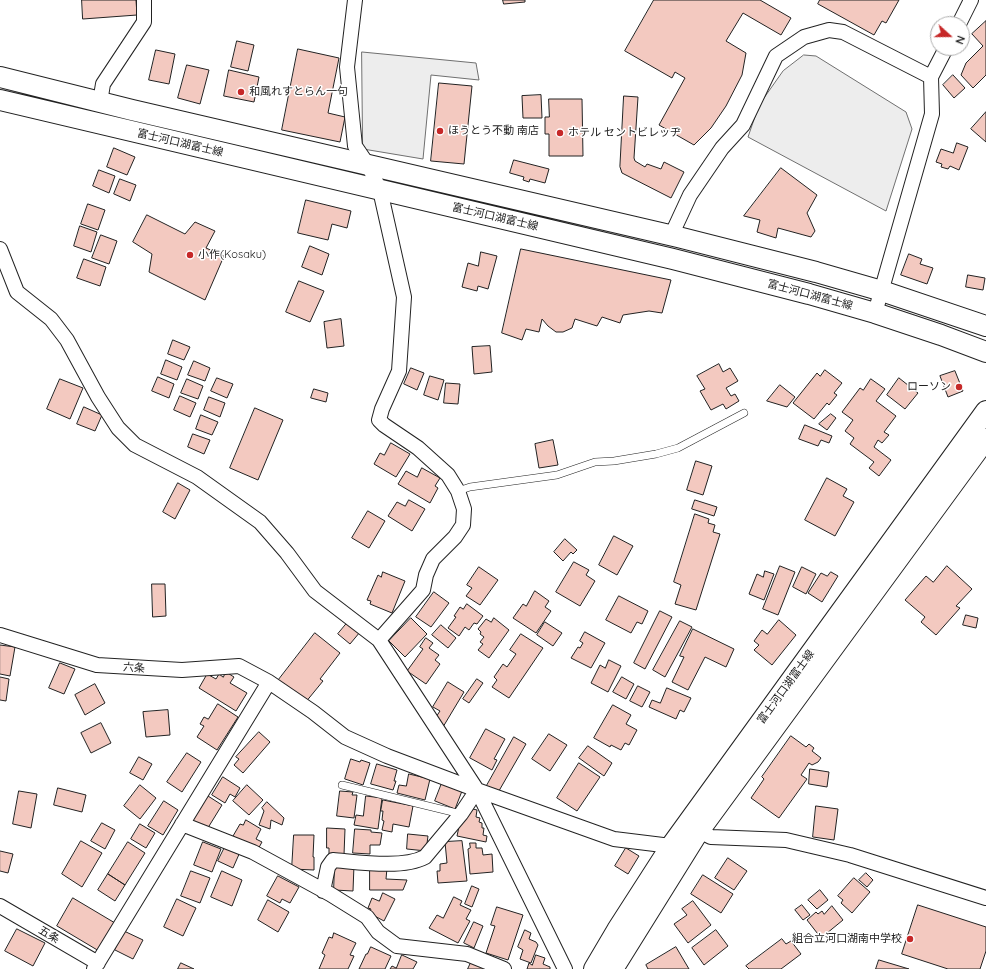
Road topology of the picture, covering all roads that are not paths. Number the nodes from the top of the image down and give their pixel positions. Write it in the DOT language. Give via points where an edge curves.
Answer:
graph roads {
  1 [pos="144,0"];
  2 [pos="355,0"];
  3 [pos="971,0"];
  4 [pos="963,16"];
  5 [pos="942,56"];
  6 [pos="0,77"];
  7 [pos="931,77"];
  8 [pos="0,100"];
  9 [pos="100,102"];
  10 [pos="368,165"];
  11 [pos="380,190"];
  12 [pos="672,236"];
  13 [pos="0,249"];
  14 [pos="882,291"];
  15 [pos="875,313"];
  16 [pos="986,326"];
  17 [pos="986,352"];
  18 [pos="986,412"];
  19 [pos="744,413"];
  20 [pos="986,439"];
  21 [pos="458,491"];
  22 [pos="0,635"];
  23 [pos="379,640"];
  24 [pos="269,682"];
  25 [pos="342,785"];
  26 [pos="477,790"];
  27 [pos="461,814"];
  28 [pos="182,824"];
  29 [pos="699,831"];
  30 [pos="671,846"];
  31 [pos="323,891"];
  32 [pos="986,898"];
  33 [pos="0,906"];
  34 [pos="96,966"];
  35 [pos="504,969"];
  36 [pos="565,969"];
  37 [pos="594,969"];
  38 [pos="613,969"];
  1 -- 9 [label="street" via="144,22 103,84"];
  2 -- 10 [label="street" via="347,67 355,146"];
  3 -- 4 [label="street"];
  5 -- 7 [label="street"];
  6 -- 9 [label="main road, 富士河口湖富士線"];
  7 -- 12 [label="street" via="843,32 829,30 804,36 776,56 743,125 722,148 690,195"];
  7 -- 14 [label="street" via="932,114"];
  8 -- 11 [label="main road, 富士河口湖富士線"];
  9 -- 10 [label="main road, 富士河口湖富士線"];
  10 -- 11 [label="street"];
  10 -- 12 [label="main road, 富士河口湖富士線"];
  11 -- 15 [label="main road, 富士河口湖富士線" via="673,259"];
  11 -- 21 [label="street" via="404,297 398,371 379,420 418,448 448,475"];
  12 -- 14 [label="main road, 富士河口湖富士線"];
  13 -- 23 [label="street" via="17,292 51,319 118,428 135,445 197,477 260,522 287,552 315,591"];
  14 -- 15 [label="street"];
  14 -- 16 [label="main road, 富士河口湖富士線"];
  15 -- 17 [label="main road, 富士河口湖富士線"];
  18 -- 30 [label="main road, 富士河口湖富士線"];
  19 -- 21 [label="lane" via="678,448 656,454 594,462 557,475 470,487"];
  20 -- 29 [label="main road, 富士河口湖富士線"];
  21 -- 23 [label="street" via="464,508 463,525 434,559 422,590"];
  22 -- 24 [label="street, 六条" via="97,665 182,670 239,666"];
  23 -- 26 [label="street"];
  24 -- 26 [label="street, 六条" via="345,737"];
  24 -- 28 [label="street"];
  25 -- 27 [label="lane"];
  26 -- 27 [label="street"];
  26 -- 30 [label="street, 六条" via="614,839"];
  26 -- 36 [label="street"];
  27 -- 31 [label="street" via="425,857 418,861 388,864 333,860 328,866"];
  28 -- 31 [label="street" via="253,852"];
  28 -- 34 [label="street"];
  29 -- 30 [label="street"];
  29 -- 32 [label="street" via="711,837 786,840 850,855"];
  29 -- 38 [label="main road, 富士河口湖富士線"];
  30 -- 37 [label="main road, 富士河口湖富士線"];
  31 -- 35 [label="street" via="367,917 378,932 397,946 467,954"];
  33 -- 34 [label="street, 五条"];
}
